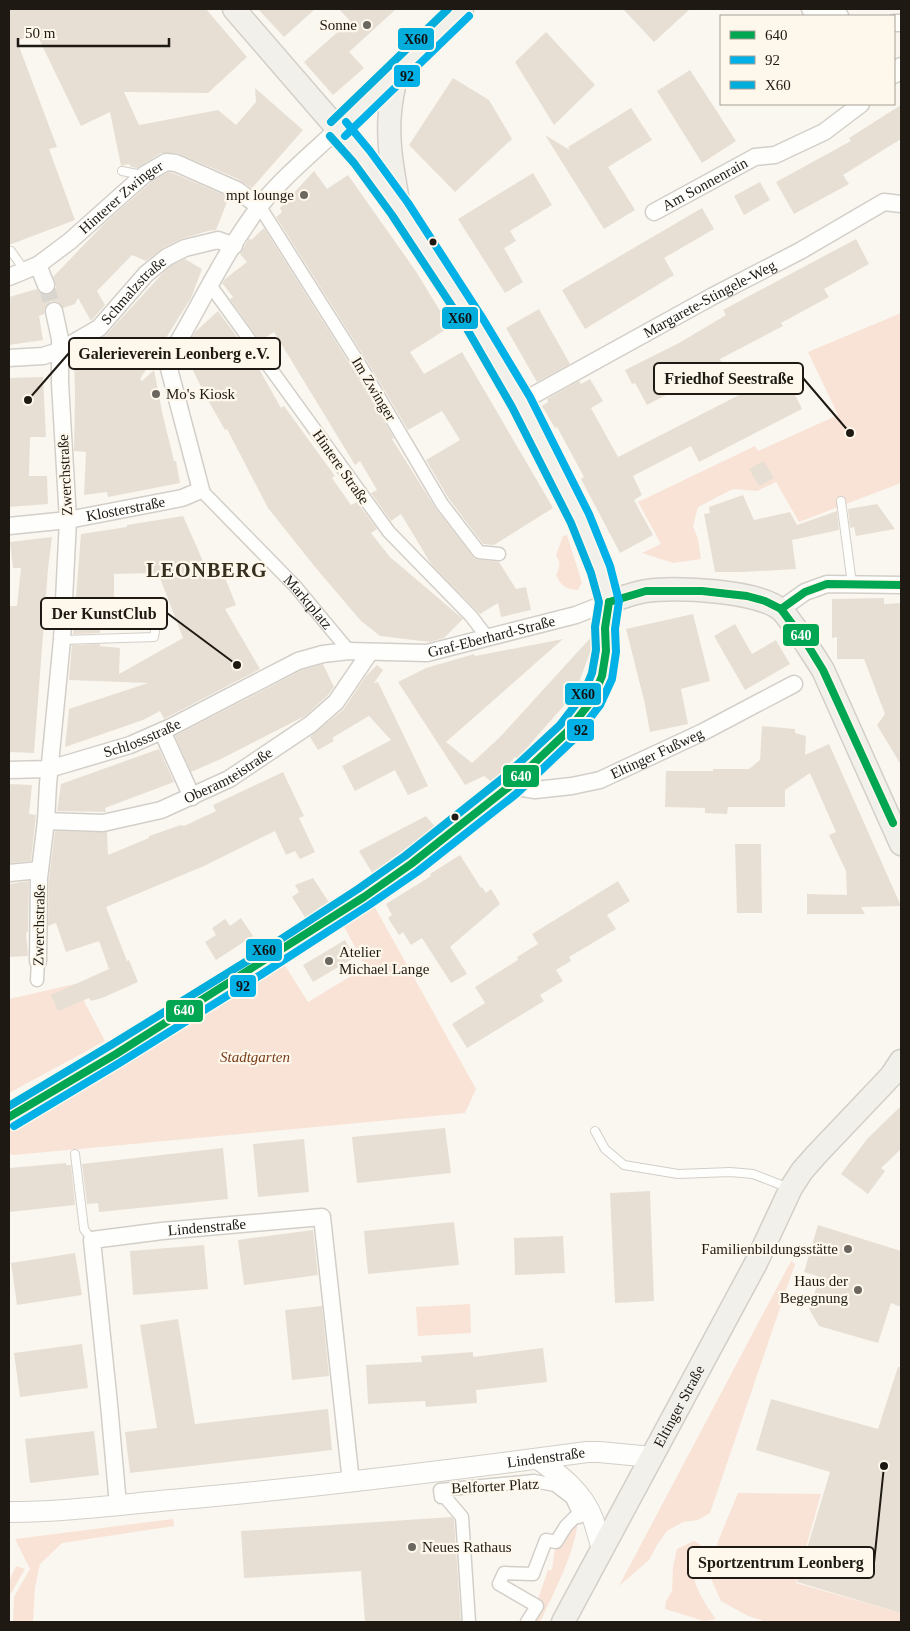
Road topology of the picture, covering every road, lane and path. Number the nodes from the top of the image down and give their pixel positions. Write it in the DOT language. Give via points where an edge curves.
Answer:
graph roads {
  1 [pos="234,9"];
  2 [pos="462,9"];
  3 [pos="810,9"];
  4 [pos="834,15"];
  5 [pos="397,74"];
  6 [pos="860,105"];
  7 [pos="338,129"];
  8 [pos="122,171"];
  9 [pos="144,175"];
  10 [pos="901,204"];
  11 [pos="260,207"];
  12 [pos="400,208"];
  13 [pos="654,212"];
  14 [pos="234,246"];
  15 [pos="11,251"];
  16 [pos="27,269"];
  17 [pos="46,285"];
  18 [pos="210,286"];
  19 [pos="54,311"];
  20 [pos="59,351"];
  21 [pos="9,358"];
  22 [pos="520,402"];
  23 [pos="202,490"];
  24 [pos="841,501"];
  25 [pos="68,520"];
  26 [pos="9,526"];
  27 [pos="499,554"];
  28 [pos="852,584"];
  29 [pos="901,584"];
  30 [pos="609,602"];
  31 [pos="781,609"];
  32 [pos="155,631"];
  33 [pos="487,637"];
  34 [pos="62,640"];
  35 [pos="349,651"];
  36 [pos="370,652"];
  37 [pos="265,678"];
  38 [pos="794,684"];
  39 [pos="162,731"];
  40 [pos="49,769"];
  41 [pos="9,770"];
  42 [pos="510,786"];
  43 [pos="192,797"];
  44 [pos="46,821"];
  45 [pos="897,822"];
  46 [pos="901,844"];
  47 [pos="40,870"];
  48 [pos="9,873"];
  49 [pos="38,961"];
  50 [pos="38,980"];
  51 [pos="901,1061"];
  52 [pos="9,1117"];
  53 [pos="595,1131"];
  54 [pos="75,1154"];
  55 [pos="791,1188"];
  56 [pos="92,1240"];
  57 [pos="652,1457"];
  58 [pos="538,1459"];
  59 [pos="351,1482"];
  60 [pos="118,1505"];
  61 [pos="9,1512"];
  62 [pos="602,1549"];
  63 [pos="469,1622"];
  64 [pos="527,1622"];
  65 [pos="563,1622"];
  1 -- 7 [label="main road"];
  2 -- 5 [label="main road"];
  3 -- 4 [label="street"];
  5 -- 7 [label="main road"];
  5 -- 12 [label="main road" via="389,140"];
  6 -- 13 [label="street, Am Sonnenrain" via="824,132 775,155 755,157"];
  7 -- 11 [label="street, Marktplatz"];
  7 -- 12 [label="main road"];
  8 -- 9 [label="lane"];
  9 -- 11 [label="street, Hinterer Zwinger" via="166,162 176,163 238,190"];
  9 -- 16 [label="street, Hinterer Zwinger" via="70,241"];
  10 -- 22 [label="street, Margarete-Stingele-Weg" via="884,202 800,252"];
  11 -- 14 [label="street, Marktplatz"];
  11 -- 27 [label="street, Im Zwinger" via="360,365 442,504 479,552"];
  12 -- 22 [label="main road" via="475,324"];
  14 -- 18 [label="street, Marktplatz"];
  14 -- 20 [label="street, Schmalzstraße" via="218,240 185,248 167,257 146,274 99,328"];
  15 -- 16 [label="lane"];
  16 -- 17 [label="street"];
  18 -- 23 [label="street, Marktplatz" via="166,361"];
  18 -- 33 [label="street, Hintere Straße" via="384,526 471,616"];
  19 -- 20 [label="street, Zwerchstraße" via="60,338"];
  20 -- 21 [label="street, Schmalzstraße" via="43,356"];
  20 -- 25 [label="street, Zwerchstraße"];
  22 -- 30 [label="main road" via="580,519 601,570"];
  23 -- 25 [label="street, Klosterstraße" via="182,498"];
  23 -- 35 [label="street, Marktplatz" via="295,586"];
  24 -- 28 [label="lane"];
  25 -- 26 [label="street, Klosterstraße"];
  25 -- 34 [label="street, Zwerchstraße"];
  28 -- 29 [label="street"];
  28 -- 31 [label="street" via="827,584 805,592"];
  30 -- 31 [label="main road" via="646,591 702,591 747,596"];
  30 -- 33 [label="street, Graf-Eberhard-Straße" via="576,615 550,616"];
  30 -- 42 [label="street" via="602,676 592,700 567,732"];
  31 -- 45 [label="main road" via="823,670"];
  32 -- 34 [label="lane" via="154,637"];
  33 -- 36 [label="street, Graf-Eberhard-Straße" via="428,653"];
  34 -- 40 [label="street, Zwerchstraße"];
  35 -- 36 [label="street, Marktplatz"];
  35 -- 37 [label="street, Marktplatz" via="298,661"];
  36 -- 43 [label="street, Oberamteistraße" via="336,702 311,724 229,779"];
  37 -- 39 [label="street, Schlossstraße"];
  38 -- 42 [label="street, Eltinger Fußweg" via="703,732 600,780 535,790"];
  39 -- 40 [label="street, Schlossstraße" via="130,745"];
  39 -- 43 [label="street"];
  40 -- 41 [label="street, Schlossstraße"];
  40 -- 44 [label="street, Zwerchstraße"];
  42 -- 52 [label="street" via="364,897 116,1054"];
  43 -- 44 [label="street, Oberamteistraße" via="161,810 104,823"];
  44 -- 47 [label="street, Zwerchstraße"];
  45 -- 46 [label="main road"];
  47 -- 48 [label="street, Zwerchstraße"];
  47 -- 49 [label="street, Zwerchstraße"];
  49 -- 50 [label="street, Zwerchstraße"];
  51 -- 55 [label="main road, Eltinger Straße" via="891,1076 802,1171"];
  53 -- 55 [label="lane" via="605,1149 624,1166 678,1174 753,1174"];
  54 -- 56 [label="lane" via="84,1229"];
  55 -- 57 [label="main road, Eltinger Straße" via="756,1263"];
  56 -- 59 [label="street, Lindenstraße" via="322,1218"];
  56 -- 60 [label="street"];
  57 -- 58 [label="street, Lindenstraße" via="599,1452"];
  57 -- 62 [label="main road, Eltinger Straße"];
  58 -- 59 [label="street, Lindenstraße"];
  58 -- 62 [label="street" via="578,1493 592,1517"];
  59 -- 60 [label="street, Lindenstraße"];
  60 -- 61 [label="street, Lindenstraße" via="67,1511"];
  62 -- 65 [label="main road, Eltinger Straße"];
  63 -- 64 [label="street, Belforter Platz" via="462,1517 445,1497 441,1497 440,1490 534,1481 555,1485 572,1498 579,1517 566,1526 556,1542 546,1540 533,1574 504,1573 498,1584 536,1606"];
}
